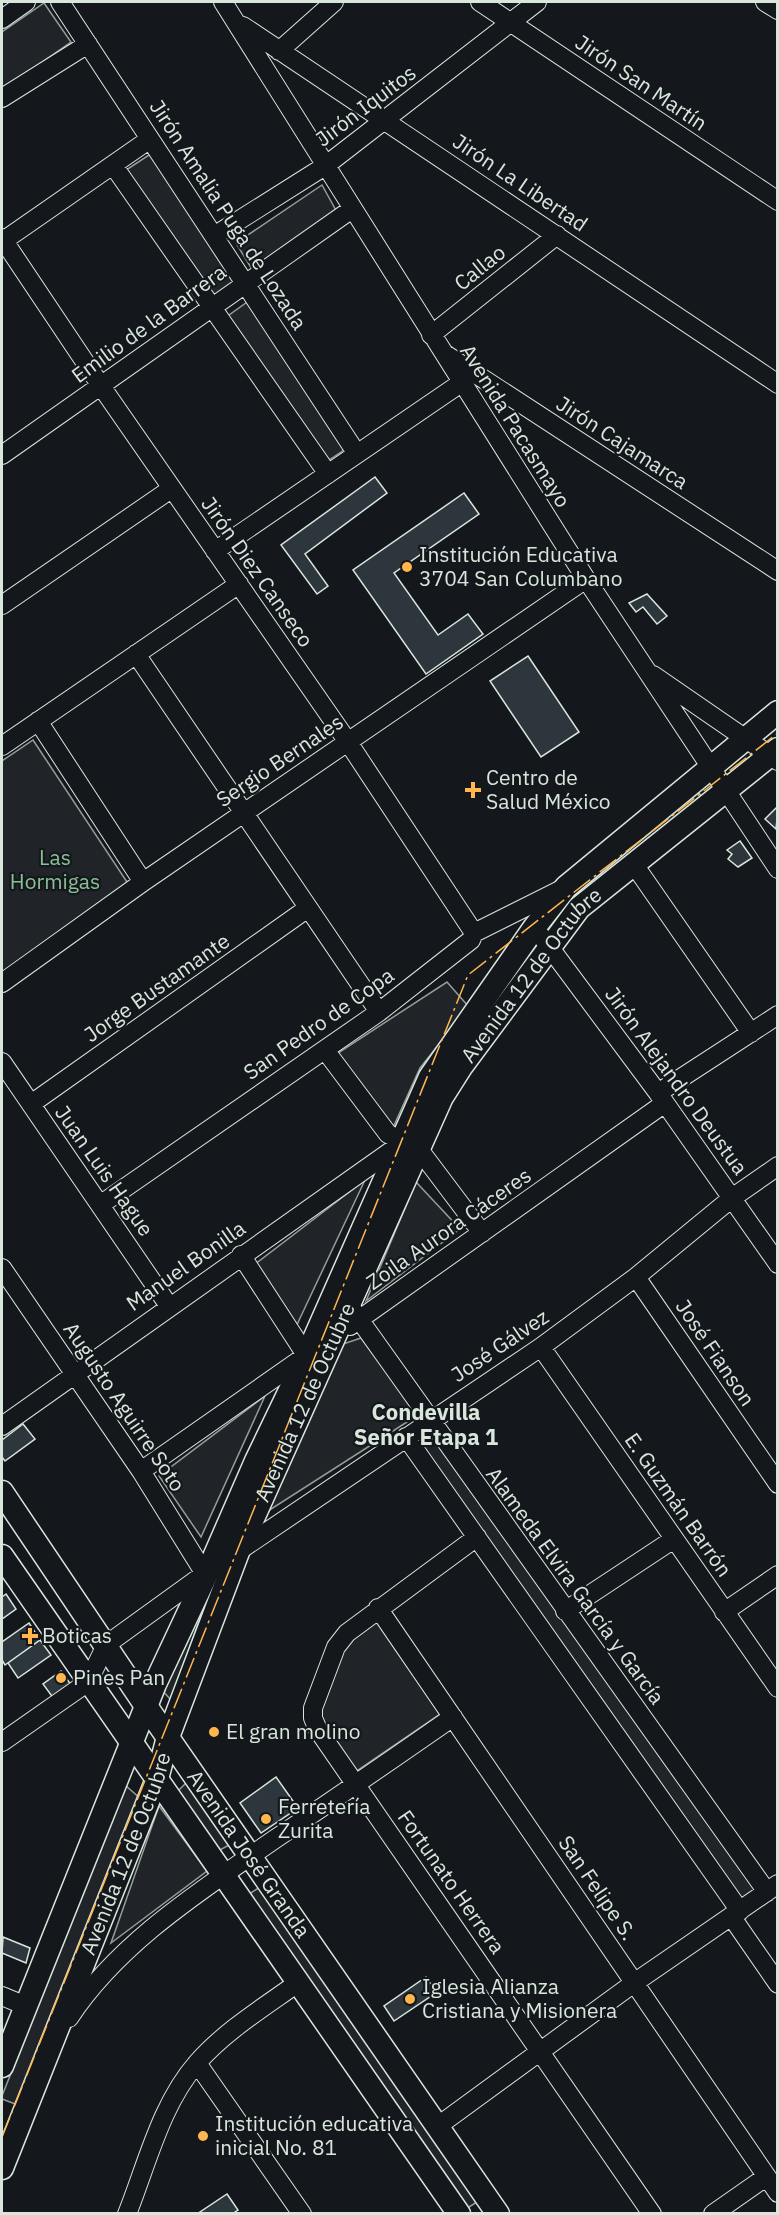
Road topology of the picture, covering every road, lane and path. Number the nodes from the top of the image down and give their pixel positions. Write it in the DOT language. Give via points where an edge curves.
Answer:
graph roads {
  1 [pos="26,2"];
  2 [pos="60,2"];
  3 [pos="223,2"];
  4 [pos="334,2"];
  5 [pos="480,2"];
  6 [pos="537,2"];
  7 [pos="765,2"];
  8 [pos="777,10"];
  9 [pos="2,18"];
  10 [pos="236,21"];
  11 [pos="511,22"];
  12 [pos="88,44"];
  13 [pos="279,51"];
  14 [pos="2,98"];
  15 [pos="385,120"];
  16 [pos="150,139"];
  17 [pos="113,165"];
  18 [pos="325,166"];
  19 [pos="777,201"];
  20 [pos="352,208"];
  21 [pos="557,235"];
  22 [pos="214,236"];
  23 [pos="2,240"];
  24 [pos="245,283"];
  25 [pos="212,306"];
  26 [pos="431,335"];
  27 [pos="441,351"];
  28 [pos="461,383"];
  29 [pos="777,384"];
  30 [pos="100,386"];
  31 [pos="357,454"];
  32 [pos="2,455"];
  33 [pos="328,474"];
  34 [pos="171,489"];
  35 [pos="215,551"];
  36 [pos="777,572"];
  37 [pos="586,579"];
  38 [pos="239,584"];
  39 [pos="2,605"];
  40 [pos="136,654"];
  41 [pos="646,669"];
  42 [pos="777,712"];
  43 [pos="38,721"];
  44 [pos="745,738"];
  45 [pos="348,742"];
  46 [pos="2,746"];
  47 [pos="775,755"];
  48 [pos="711,766"];
  49 [pos="726,789"];
  50 [pos="245,812"];
  51 [pos="633,863"];
  52 [pos="777,869"];
  53 [pos="143,882"];
  54 [pos="566,887"];
  55 [pos="308,908"];
  56 [pos="534,928"];
  57 [pos="474,933"];
  58 [pos="549,945"];
  59 [pos="2,983"];
  60 [pos="379,1012"];
  61 [pos="777,1015"];
  62 [pos="751,1033"];
  63 [pos="325,1050"];
  64 [pos="2,1062"];
  65 [pos="661,1098"];
  66 [pos="31,1104"];
  67 [pos="406,1145"];
  68 [pos="777,1166"];
  69 [pos="732,1198"];
  70 [pos="100,1205"];
  71 [pos="482,1233"];
  72 [pos="241,1255"];
  73 [pos="777,1264"];
  74 [pos="2,1268"];
  75 [pos="636,1277"];
  76 [pos="169,1305"];
  77 [pos="355,1312"];
  78 [pos="335,1337"];
  79 [pos="541,1347"];
  80 [pos="307,1355"];
  81 [pos="75,1373"];
  82 [pos="429,1420"];
  83 [pos="2,1425"];
  84 [pos="406,1437"];
  85 [pos="141,1471"];
  86 [pos="777,1484"];
  87 [pos="2,1492"];
  88 [pos="477,1537"];
  89 [pos="674,1539"];
  90 [pos="238,1552"];
  91 [pos="2,1556"];
  92 [pos="206,1573"];
  93 [pos="777,1575"];
  94 [pos="378,1608"];
  95 [pos="566,1611"];
  96 [pos="724,1612"];
  97 [pos="106,1645"];
  98 [pos="87,1682"];
  99 [pos="777,1688"];
  100 [pos="146,1706"];
  101 [pos="453,1717"];
  102 [pos="168,1737"];
  103 [pos="2,1742"];
  104 [pos="132,1745"];
  105 [pos="157,1779"];
  106 [pos="356,1784"];
  107 [pos="251,1856"];
  108 [pos="224,1874"];
  109 [pos="772,1888"];
  110 [pos="736,1913"];
  111 [pos="299,1982"];
  112 [pos="634,1983"];
  113 [pos="777,1984"];
  114 [pos="2,1995"];
  115 [pos="26,2006"];
  116 [pos="51,2044"];
  117 [pos="541,2050"];
  118 [pos="197,2063"];
  119 [pos="2,2066"];
  120 [pos="438,2126"];
  121 [pos="9,2128"];
  122 [pos="2,2168"];
  123 [pos="766,2177"];
  124 [pos="777,2193"];
  125 [pos="494,2212"];
  126 [pos="127,2214"];
  127 [pos="302,2214"];
  128 [pos="459,2214"];
  129 [pos="652,2214"];
  130 [pos="713,2214"];
  1 -- 9 [label="street"];
  2 -- 12 [label="street, Jirón Amalia Puga de Lozada"];
  3 -- 10 [label="street, Avenida Pacasmayo"];
  4 -- 13 [label="street"];
  5 -- 11 [label="street, Jirón San Martín"];
  6 -- 11 [label="street, Jirón Iquitos"];
  7 -- 8 [label="street"];
  10 -- 13 [label="street, Jirón La Libertad"];
  10 -- 18 [label="street, Avenida Pacasmayo"];
  11 -- 15 [label="street, Jirón Iquitos"];
  11 -- 19 [label="street, Jirón San Martín"];
  12 -- 14 [label="street"];
  12 -- 16 [label="street, Jirón Amalia Puga de Lozada"];
  13 -- 15 [label="street, Jirón La Libertad"];
  15 -- 18 [label="street, Jirón Iquitos"];
  15 -- 21 [label="street, Jirón La Libertad"];
  16 -- 17 [label="street"];
  16 -- 22 [label="street, Jirón Amalia Puga de Lozada"];
  17 -- 23 [label="street"];
  17 -- 25 [label="street"];
  18 -- 20 [label="street, Avenida Pacasmayo"];
  18 -- 22 [label="street, Jirón Iquitos"];
  20 -- 24 [label="street, Emilio de la Barrera"];
  20 -- 26 [label="street, Avenida Pacasmayo"];
  21 -- 26 [label="street, Callao"];
  21 -- 29 [label="street, Jirón La Libertad"];
  22 -- 24 [label="street, Jirón Amalia Puga de Lozada"];
  23 -- 30 [label="street, Jirón Diez Canseco"];
  24 -- 25 [label="street, Emilio de la Barrera"];
  24 -- 31 [label="street, Jirón Amalia Puga de Lozada"];
  25 -- 30 [label="street, Emilio de la Barrera"];
  25 -- 33 [label="street"];
  26 -- 27 [label="street, Avenida Pacasmayo"];
  27 -- 28 [label="street, Avenida Pacasmayo"];
  27 -- 36 [label="street, Jirón Cajamarca"];
  28 -- 31 [label="street"];
  28 -- 37 [label="street, Avenida Pacasmayo"];
  30 -- 32 [label="street, Emilio de la Barrera"];
  30 -- 34 [label="street, Jirón Diez Canseco"];
  31 -- 33 [label="street"];
  33 -- 35 [label="street"];
  34 -- 35 [label="street, Jirón Diez Canseco"];
  34 -- 39 [label="street"];
  35 -- 38 [label="street, Jirón Diez Canseco"];
  37 -- 41 [label="street, Avenida Pacasmayo"];
  37 -- 45 [label="street, Sergio Bernales"];
  38 -- 40 [label="street"];
  38 -- 45 [label="street, Jirón Diez Canseco"];
  40 -- 43 [label="street"];
  40 -- 50 [label="street"];
  41 -- 44 [label="street"];
  41 -- 48 [label="street, Avenida Pacasmayo"];
  42 -- 44 [label="main road, Avenida 12 de Octubre"];
  43 -- 46 [label="street"];
  43 -- 53 [label="street"];
  44 -- 47 [label="street"];
  44 -- 48 [label="main road, Avenida 12 de Octubre"];
  45 -- 50 [label="street, Sergio Bernales"];
  45 -- 57 [label="street, Jirón Diez Canseco"];
  47 -- 49 [label="main road, Avenida 12 de Octubre"];
  48 -- 49 [label="street, Avenida Pacasmayo"];
  48 -- 54 [label="main road, Avenida 12 de Octubre"];
  49 -- 51 [label="main road, Avenida 12 de Octubre"];
  49 -- 52 [label="street, Avenida Pacasmayo"];
  50 -- 53 [label="street, Sergio Bernales"];
  50 -- 55 [label="street"];
  51 -- 58 [label="main road, Avenida 12 de Octubre" via="579,908"];
  51 -- 62 [label="street"];
  53 -- 59 [label="street, Sergio Bernales"];
  54 -- 56 [label="main road, Avenida 12 de Octubre"];
  54 -- 57 [label="street, San Pedro de Copa"];
  55 -- 60 [label="street"];
  55 -- 66 [label="street, Jorge Bustamante"];
  56 -- 58 [label="street, Jirón Alejandro Deustua"];
  56 -- 67 [label="main road, Avenida 12 de Octubre" via="430,1077"];
  57 -- 60 [label="street, San Pedro de Copa" via="471,940"];
  58 -- 65 [label="street, Jirón Alejandro Deustua"];
  58 -- 67 [label="main road, Avenida 12 de Octubre"];
  60 -- 63 [label="street, San Pedro de Copa"];
  61 -- 62 [label="street, Zoila Aurora Cáceres"];
  62 -- 65 [label="street, Zoila Aurora Cáceres"];
  63 -- 67 [label="street" via="388,1134"];
  63 -- 70 [label="street, San Pedro de Copa"];
  64 -- 66 [label="street, Juan Luis Hague"];
  65 -- 69 [label="street, Jirón Alejandro Deustua"];
  65 -- 71 [label="street, Zoila Aurora Cáceres"];
  66 -- 70 [label="street, Juan Luis Hague"];
  67 -- 71 [label="street"];
  67 -- 72 [label="street, Manuel Bonilla"];
  67 -- 77 [label="main road, Avenida 12 de Octubre"];
  67 -- 80 [label="main road, Avenida 12 de Octubre"];
  68 -- 69 [label="street, José Gálvez"];
  69 -- 73 [label="street, Jirón Alejandro Deustua"];
  69 -- 75 [label="street, José Gálvez"];
  70 -- 76 [label="street, Juan Luis Hague"];
  71 -- 77 [label="street, Zoila Aurora Cáceres"];
  72 -- 76 [label="street, Manuel Bonilla"];
  72 -- 80 [label="street"];
  74 -- 81 [label="street, Augusto Aguirre Soto"];
  75 -- 79 [label="street, José Gálvez"];
  75 -- 86 [label="street, José Fianson"];
  76 -- 81 [label="street, Manuel Bonilla"];
  77 -- 78 [label="main road, Avenida 12 de Octubre"];
  77 -- 82 [label="street, Alameda Elvira García y García"];
  78 -- 80 [label="street"];
  78 -- 90 [label="main road, Avenida 12 de Octubre"];
  79 -- 82 [label="street, José Gálvez"];
  79 -- 89 [label="street, E. Guzmán Barrón"];
  80 -- 85 [label="street"];
  80 -- 92 [label="main road, Avenida 12 de Octubre"];
  81 -- 83 [label="street, Manuel Bonilla"];
  81 -- 85 [label="street, Augusto Aguirre Soto"];
  82 -- 84 [label="street, José Gálvez"];
  82 -- 95 [label="street, Alameda Elvira García y García"];
  84 -- 88 [label="street"];
  84 -- 90 [label="street, José Gálvez"];
  85 -- 92 [label="street, Augusto Aguirre Soto"];
  87 -- 97 [label="main road, Avenida José Granda"];
  88 -- 94 [label="street, Fortunato Herrera"];
  88 -- 110 [label="street"];
  89 -- 95 [label="street"];
  89 -- 96 [label="street, E. Guzmán Barrón"];
  90 -- 92 [label="street, José Gálvez"];
  90 -- 102 [label="main road, Avenida 12 de Octubre"];
  91 -- 98 [label="main road, Avenida José Granda"];
  92 -- 97 [label="street, José Gálvez"];
  92 -- 100 [label="main road, Avenida 12 de Octubre"];
  93 -- 96 [label="street"];
  94 -- 101 [label="street, San Felipe S."];
  94 -- 106 [label="street, Fortunato Herrera" via="336,1647 313,1707 318,1730"];
  95 -- 109 [label="street, Alameda Elvira García y García"];
  96 -- 99 [label="street, E. Guzmán Barrón"];
  97 -- 98 [label="street"];
  97 -- 100 [label="main road, Avenida José Granda"];
  98 -- 103 [label="street"];
  98 -- 104 [label="main road, Avenida José Granda"];
  100 -- 102 [label="main road, Avenida José Granda"];
  100 -- 104 [label="main road, Avenida 12 de Octubre"];
  101 -- 106 [label="street"];
  101 -- 112 [label="street, San Felipe S."];
  102 -- 105 [label="main road, Avenida 12 de Octubre"];
  102 -- 107 [label="main road, Avenida José Granda"];
  104 -- 105 [label="main road, Avenida José Granda"];
  104 -- 115 [label="main road, Avenida 12 de Octubre"];
  105 -- 108 [label="main road, Avenida José Granda"];
  105 -- 116 [label="main road, Avenida 12 de Octubre"];
  106 -- 107 [label="street"];
  106 -- 117 [label="street, Fortunato Herrera"];
  107 -- 108 [label="street"];
  107 -- 120 [label="main road, Avenida José Granda"];
  108 -- 111 [label="main road, Avenida José Granda"];
  108 -- 116 [label="street" via="122,1956 85,1993"];
  109 -- 110 [label="street"];
  110 -- 112 [label="street"];
  110 -- 113 [label="street"];
  111 -- 118 [label="street" via="222,2038"];
  111 -- 128 [label="main road, Avenida José Granda"];
  112 -- 117 [label="street"];
  112 -- 123 [label="street, San Felipe S."];
  114 -- 115 [label="street"];
  115 -- 119 [label="main road, Avenida 12 de Octubre"];
  116 -- 121 [label="main road, Avenida 12 de Octubre"];
  117 -- 120 [label="street"];
  117 -- 129 [label="street, Fortunato Herrera"];
  118 -- 126 [label="street" via="174,2095"];
  118 -- 127 [label="street"];
  120 -- 125 [label="main road, Avenida José Granda"];
  121 -- 122 [label="main road, Avenida 12 de Octubre"];
  123 -- 124 [label="street, San Felipe S."];
  123 -- 130 [label="street"];
}
